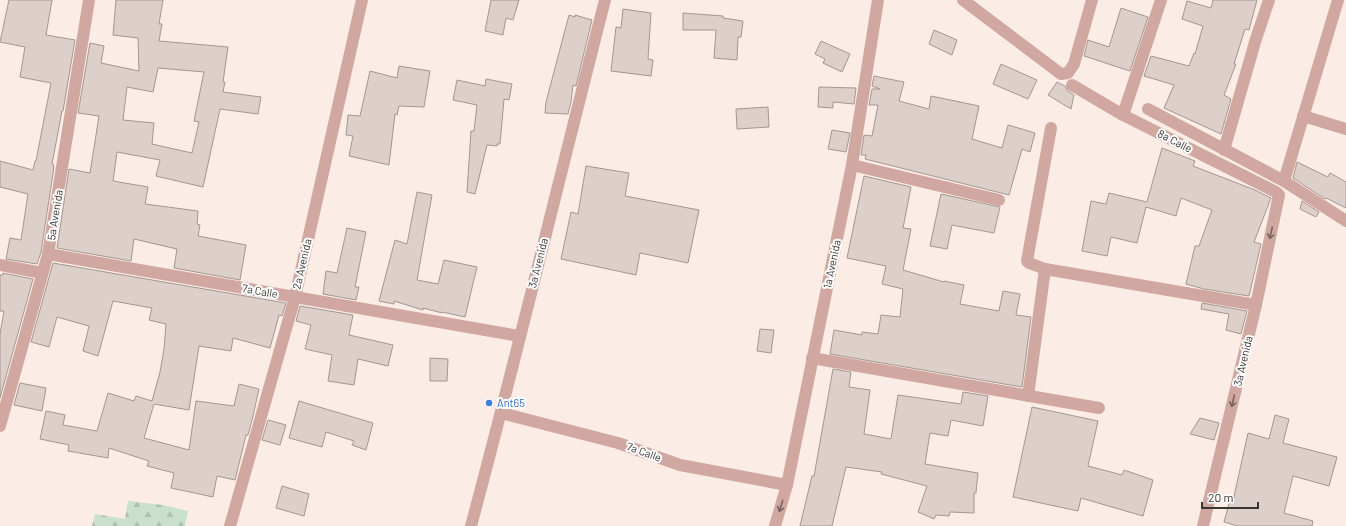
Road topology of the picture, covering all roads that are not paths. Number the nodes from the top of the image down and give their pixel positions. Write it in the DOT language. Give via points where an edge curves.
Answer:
graph roads {
  1 [pos="89,0"];
  2 [pos="362,0"];
  3 [pos="605,0"];
  4 [pos="878,0"];
  5 [pos="963,0"];
  6 [pos="1092,0"];
  7 [pos="1161,0"];
  8 [pos="1269,0"];
  9 [pos="1338,0"];
  10 [pos="1072,85"];
  11 [pos="1148,110"];
  12 [pos="1123,115"];
  13 [pos="1303,116"];
  14 [pos="1052,128"];
  15 [pos="1346,129"];
  16 [pos="1224,150"];
  17 [pos="852,165"];
  18 [pos="1284,181"];
  19 [pos="1297,189"];
  20 [pos="1279,195"];
  21 [pos="999,200"];
  22 [pos="1346,221"];
  23 [pos="48,254"];
  24 [pos="0,266"];
  25 [pos="1046,269"];
  26 [pos="42,273"];
  27 [pos="295,297"];
  28 [pos="1256,305"];
  29 [pos="519,336"];
  30 [pos="812,358"];
  31 [pos="1028,396"];
  32 [pos="1099,408"];
  33 [pos="501,413"];
  34 [pos="0,426"];
  35 [pos="787,485"];
  36 [pos="230,526"];
  37 [pos="471,526"];
  38 [pos="775,526"];
  39 [pos="1203,526"];
  1 -- 23 [label="street, 5a Avenida"];
  2 -- 27 [label="street, 2a Avenida"];
  3 -- 29 [label="street, 3a Avenida"];
  4 -- 17 [label="street, 1a Avenida"];
  5 -- 6 [label="street" via="1061,74 1068,72 1074,64"];
  7 -- 12 [label="street"];
  8 -- 16 [label="street"];
  9 -- 13 [label="street"];
  10 -- 12 [label="street, 8a Calle"];
  11 -- 16 [label="street"];
  12 -- 20 [label="street, 8a Calle"];
  13 -- 15 [label="street"];
  13 -- 18 [label="street"];
  14 -- 25 [label="street" via="1027,261"];
  16 -- 18 [label="street"];
  17 -- 21 [label="street"];
  17 -- 30 [label="street, 1a Avenida"];
  18 -- 19 [label="street"];
  19 -- 20 [label="street"];
  19 -- 22 [label="street"];
  20 -- 28 [label="street, 3a Avenida, one-way"];
  23 -- 26 [label="street, 5a Avenida"];
  23 -- 27 [label="street, 7a Calle"];
  24 -- 26 [label="street"];
  25 -- 28 [label="street"];
  25 -- 31 [label="street"];
  26 -- 34 [label="street, 5a Avenida"];
  27 -- 29 [label="street, 7a Calle"];
  27 -- 36 [label="street, 2a Avenida"];
  28 -- 39 [label="street, 3a Avenida, one-way"];
  29 -- 33 [label="street, 3a Avenida"];
  30 -- 31 [label="street"];
  30 -- 35 [label="street, 1a Avenida"];
  31 -- 32 [label="street"];
  33 -- 35 [label="street, 7a Calle" via="618,443 680,465"];
  33 -- 37 [label="street, 3a Avenida"];
  35 -- 38 [label="street, 1a Avenida, one-way"];
}
